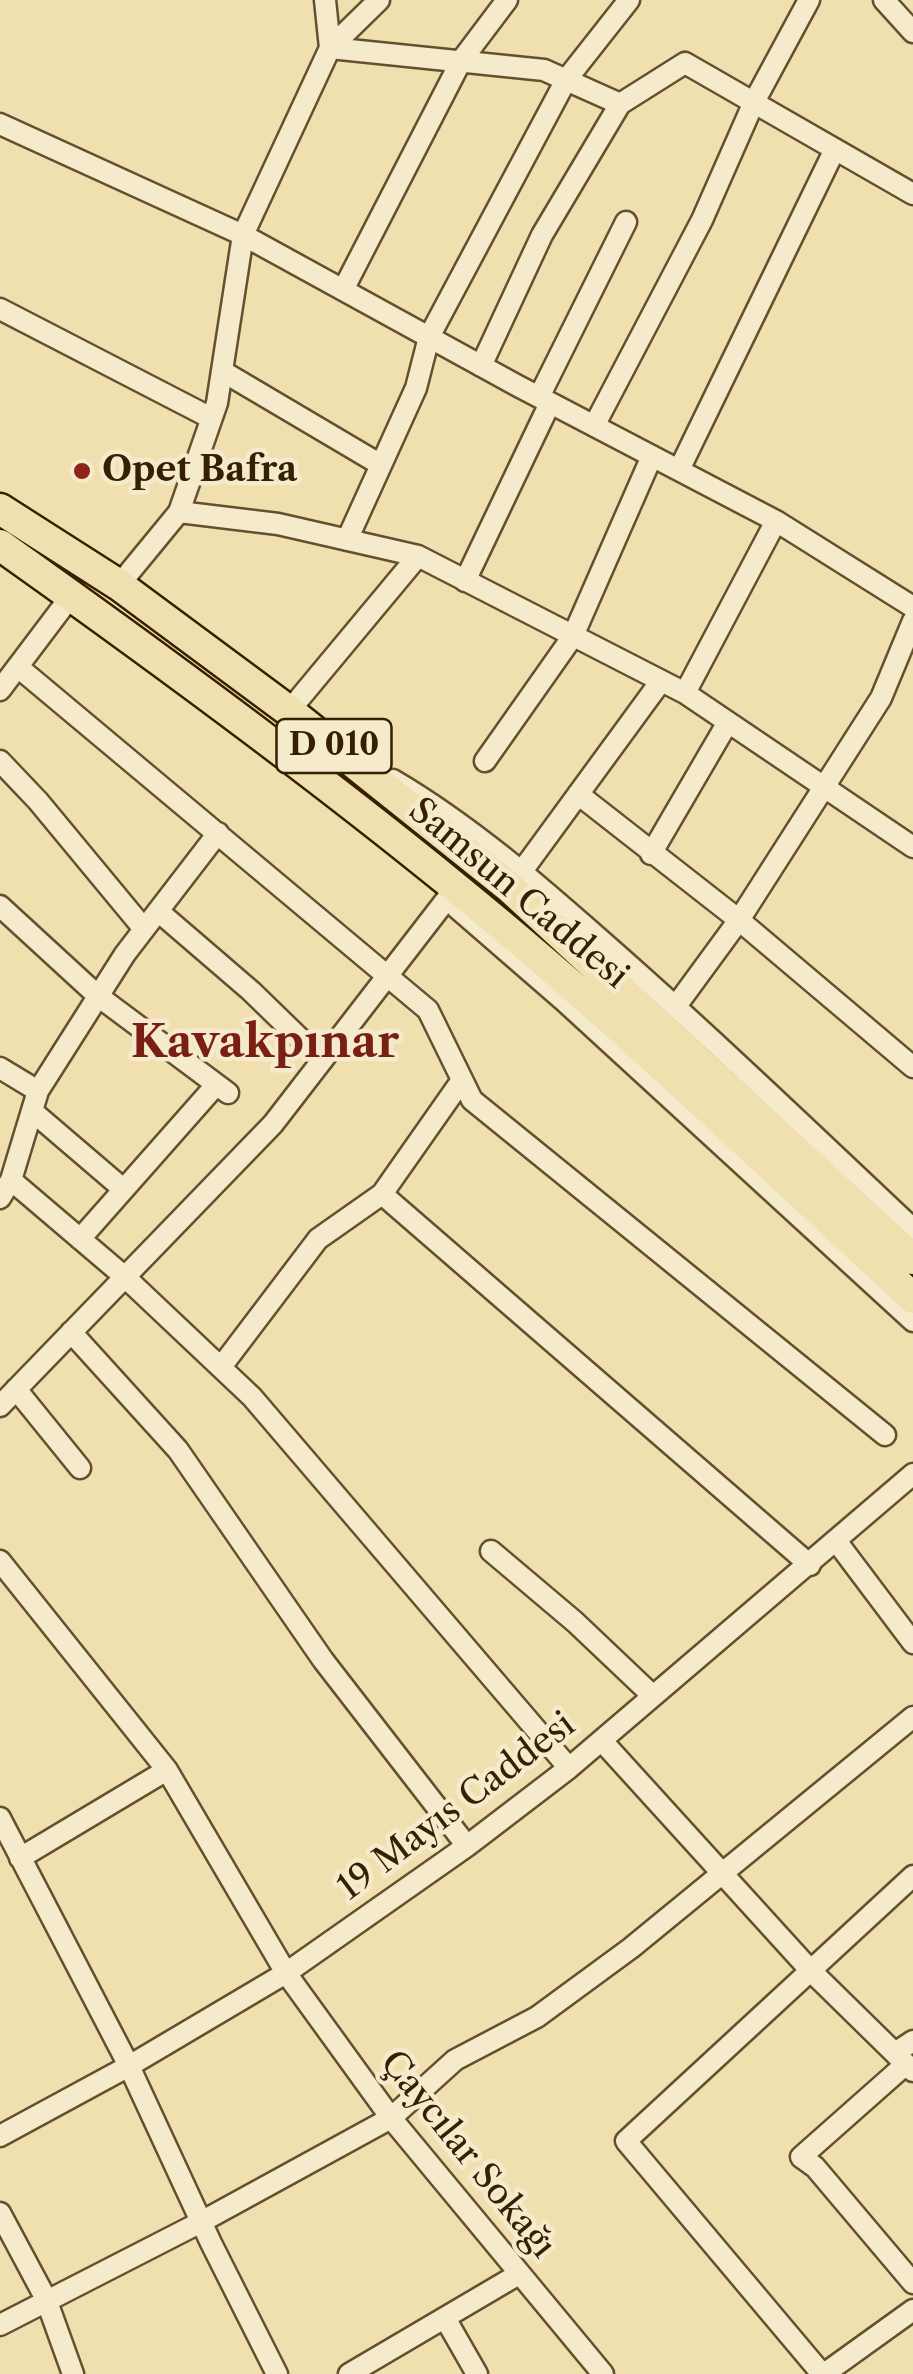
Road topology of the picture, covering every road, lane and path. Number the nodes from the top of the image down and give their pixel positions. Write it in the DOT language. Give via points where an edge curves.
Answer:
graph roads {
  1 [pos="326,0"];
  2 [pos="378,0"];
  3 [pos="507,0"];
  4 [pos="629,0"];
  5 [pos="809,0"];
  6 [pos="884,0"];
  7 [pos="913,32"];
  8 [pos="330,48"];
  9 [pos="461,61"];
  10 [pos="566,80"];
  11 [pos="754,102"];
  12 [pos="620,104"];
  13 [pos="0,124"];
  14 [pos="834,149"];
  15 [pos="913,194"];
  16 [pos="626,222"];
  17 [pos="243,235"];
  18 [pos="343,290"];
  19 [pos="0,309"];
  20 [pos="429,337"];
  21 [pos="482,366"];
  22 [pos="222,371"];
  23 [pos="544,400"];
  24 [pos="211,418"];
  25 [pos="594,426"];
  26 [pos="652,456"];
  27 [pos="381,465"];
  28 [pos="679,470"];
  29 [pos="0,510"];
  30 [pos="179,512"];
  31 [pos="776,521"];
  32 [pos="347,540"];
  33 [pos="0,545"];
  34 [pos="418,556"];
  35 [pos="465,581"];
  36 [pos="119,585"];
  37 [pos="71,596"];
  38 [pos="913,607"];
  39 [pos="913,621"];
  40 [pos="573,636"];
  41 [pos="18,667"];
  42 [pos="661,681"];
  43 [pos="0,690"];
  44 [pos="685,693"];
  45 [pos="289,710"];
  46 [pos="728,722"];
  47 [pos="328,740"];
  48 [pos="0,761"];
  49 [pos="485,761"];
  50 [pos="822,786"];
  51 [pos="578,794"];
  52 [pos="218,833"];
  53 [pos="912,846"];
  54 [pos="651,854"];
  55 [pos="522,870"];
  56 [pos="452,893"];
  57 [pos="0,906"];
  58 [pos="158,912"];
  59 [pos="739,920"];
  60 [pos="144,929"];
  61 [pos="387,976"];
  62 [pos="98,996"];
  63 [pos="650,1018"];
  64 [pos="322,1060"];
  65 [pos="913,1067"];
  66 [pos="0,1068"];
  67 [pos="462,1080"];
  68 [pos="35,1101"];
  69 [pos="122,1188"];
  70 [pos="5,1189"];
  71 [pos="382,1194"];
  72 [pos="913,1229"];
  73 [pos="80,1239"];
  74 [pos="913,1259"];
  75 [pos="124,1277"];
  76 [pos="913,1298"];
  77 [pos="913,1321"];
  78 [pos="71,1332"];
  79 [pos="220,1367"];
  80 [pos="5,1398"];
  81 [pos="885,1436"];
  82 [pos="80,1468"];
  83 [pos="913,1474"];
  84 [pos="837,1542"];
  85 [pos="491,1552"];
  86 [pos="0,1560"];
  87 [pos="810,1565"];
  88 [pos="913,1643"];
  89 [pos="653,1696"];
  90 [pos="913,1717"];
  91 [pos="602,1741"];
  92 [pos="569,1768"];
  93 [pos="167,1770"];
  94 [pos="0,1818"];
  95 [pos="467,1846"];
  96 [pos="20,1858"];
  97 [pos="722,1873"];
  98 [pos="913,1876"];
  99 [pos="811,1971"];
  100 [pos="286,1973"];
  101 [pos="913,2040"];
  102 [pos="905,2063"];
  103 [pos="128,2066"];
  104 [pos="391,2118"];
  105 [pos="0,2136"];
  106 [pos="0,2213"];
  107 [pos="201,2222"];
  108 [pos="520,2274"];
  109 [pos="913,2284"];
  110 [pos="46,2300"];
  111 [pos="913,2310"];
  112 [pos="445,2318"];
  113 [pos="0,2325"];
  114 [pos="73,2374"];
  115 [pos="277,2374"];
  116 [pos="348,2374"];
  117 [pos="476,2374"];
  118 [pos="603,2374"];
  119 [pos="823,2374"];
  1 -- 8 [label="street"];
  2 -- 8 [label="street"];
  3 -- 9 [label="street"];
  4 -- 10 [label="street"];
  5 -- 11 [label="street"];
  6 -- 7 [label="street"];
  8 -- 9 [label="street"];
  8 -- 17 [label="street"];
  9 -- 10 [label="street" via="544,70"];
  9 -- 18 [label="street"];
  10 -- 12 [label="street"];
  10 -- 20 [label="street"];
  11 -- 12 [label="street" via="685,63"];
  11 -- 14 [label="street"];
  11 -- 25 [label="street" via="702,220"];
  12 -- 21 [label="street" via="542,235"];
  13 -- 17 [label="street"];
  14 -- 15 [label="street"];
  14 -- 28 [label="street"];
  16 -- 23 [label="street"];
  17 -- 18 [label="street"];
  17 -- 22 [label="street"];
  18 -- 20 [label="street"];
  19 -- 24 [label="street"];
  20 -- 21 [label="street"];
  20 -- 27 [label="street" via="416,388"];
  21 -- 23 [label="street"];
  22 -- 24 [label="street"];
  22 -- 27 [label="street"];
  23 -- 25 [label="street"];
  23 -- 35 [label="street"];
  24 -- 30 [label="street"];
  25 -- 26 [label="street"];
  26 -- 28 [label="street"];
  26 -- 40 [label="street"];
  27 -- 32 [label="street"];
  28 -- 31 [label="street"];
  29 -- 36 [label="highway, Samsun Caddesi / D 010"];
  30 -- 32 [label="street"];
  30 -- 36 [label="street"];
  31 -- 38 [label="street"];
  31 -- 44 [label="street"];
  32 -- 34 [label="street"];
  33 -- 37 [label="highway, Samsun Caddesi / D 010"];
  34 -- 35 [label="street"];
  34 -- 45 [label="street"];
  35 -- 40 [label="street"];
  36 -- 45 [label="highway, Samsun Caddesi / D 010"];
  37 -- 41 [label="street"];
  37 -- 56 [label="highway, Samsun Caddesi / D 010" via="282,749"];
  39 -- 50 [label="street" via="881,698"];
  40 -- 42 [label="street"];
  40 -- 49 [label="street"];
  41 -- 43 [label="street"];
  41 -- 52 [label="street"];
  42 -- 44 [label="street"];
  42 -- 51 [label="street"];
  44 -- 46 [label="street"];
  45 -- 47 [label="highway, Samsun Caddesi / D 010"];
  46 -- 50 [label="street"];
  46 -- 54 [label="street"];
  47 -- 55 [label="street" via="449,813"];
  47 -- 63 [label="highway, Samsun Caddesi / D 010" via="509,888"];
  48 -- 60 [label="street"];
  50 -- 53 [label="street"];
  50 -- 59 [label="street"];
  51 -- 54 [label="street"];
  51 -- 55 [label="street"];
  52 -- 58 [label="street"];
  52 -- 61 [label="street"];
  54 -- 59 [label="street"];
  55 -- 63 [label="street"];
  56 -- 61 [label="street"];
  56 -- 63 [label="highway, Samsun Caddesi / D 010"];
  56 -- 77 [label="street"];
  57 -- 62 [label="street"];
  58 -- 60 [label="street"];
  58 -- 64 [label="street"];
  59 -- 63 [label="street"];
  59 -- 65 [label="street"];
  60 -- 62 [label="street"];
  61 -- 64 [label="street"];
  61 -- 67 [label="street" via="428,1010"];
  62 -- 68 [label="street"];
  62 -- 69 [label="street" via="222,1089"];
  63 -- 72 [label="street"];
  63 -- 74 [label="highway, Samsun Caddesi / D 010"];
  63 -- 76 [label="highway, Samsun Caddesi / D 010"];
  64 -- 75 [label="street" via="273,1124"];
  66 -- 68 [label="street"];
  67 -- 71 [label="street"];
  67 -- 81 [label="street" via="472,1100"];
  68 -- 69 [label="street"];
  68 -- 70 [label="street"];
  69 -- 73 [label="street"];
  70 -- 73 [label="street"];
  71 -- 79 [label="street" via="318,1239"];
  71 -- 87 [label="street"];
  73 -- 75 [label="street"];
  75 -- 78 [label="street"];
  75 -- 79 [label="street"];
  78 -- 80 [label="street"];
  78 -- 95 [label="street" via="178,1450 323,1660"];
  79 -- 92 [label="street"];
  80 -- 82 [label="street"];
  83 -- 84 [label="street, 19 Mayıs Caddesi"];
  84 -- 87 [label="street, 19 Mayıs Caddesi"];
  84 -- 88 [label="street"];
  85 -- 89 [label="street"];
  86 -- 93 [label="street, Çaycılar Sokağı"];
  87 -- 89 [label="street, 19 Mayıs Caddesi"];
  89 -- 91 [label="street, 19 Mayıs Caddesi"];
  90 -- 97 [label="street"];
  91 -- 92 [label="street, 19 Mayıs Caddesi"];
  91 -- 97 [label="street"];
  92 -- 95 [label="street, 19 Mayıs Caddesi"];
  93 -- 96 [label="street"];
  93 -- 100 [label="street, Çaycılar Sokağı"];
  94 -- 96 [label="street"];
  95 -- 100 [label="street, 19 Mayıs Caddesi"];
  96 -- 103 [label="street"];
  97 -- 99 [label="street"];
  97 -- 104 [label="street" via="537,2016 455,2060"];
  98 -- 99 [label="street"];
  99 -- 102 [label="street"];
  99 -- 119 [label="street" via="626,2141"];
  100 -- 103 [label="street, 19 Mayıs Caddesi"];
  100 -- 104 [label="street, Çaycılar Sokağı"];
  101 -- 102 [label="street"];
  102 -- 109 [label="street" via="800,2157"];
  103 -- 105 [label="street, 19 Mayıs Caddesi"];
  103 -- 107 [label="street"];
  104 -- 107 [label="street"];
  104 -- 108 [label="street, Çaycılar Sokağı"];
  106 -- 110 [label="street"];
  107 -- 110 [label="street"];
  107 -- 115 [label="street"];
  108 -- 112 [label="street"];
  108 -- 118 [label="street, Çaycılar Sokağı"];
  110 -- 113 [label="street"];
  110 -- 114 [label="street"];
  111 -- 119 [label="street"];
  112 -- 116 [label="street"];
  112 -- 117 [label="street"];
}
